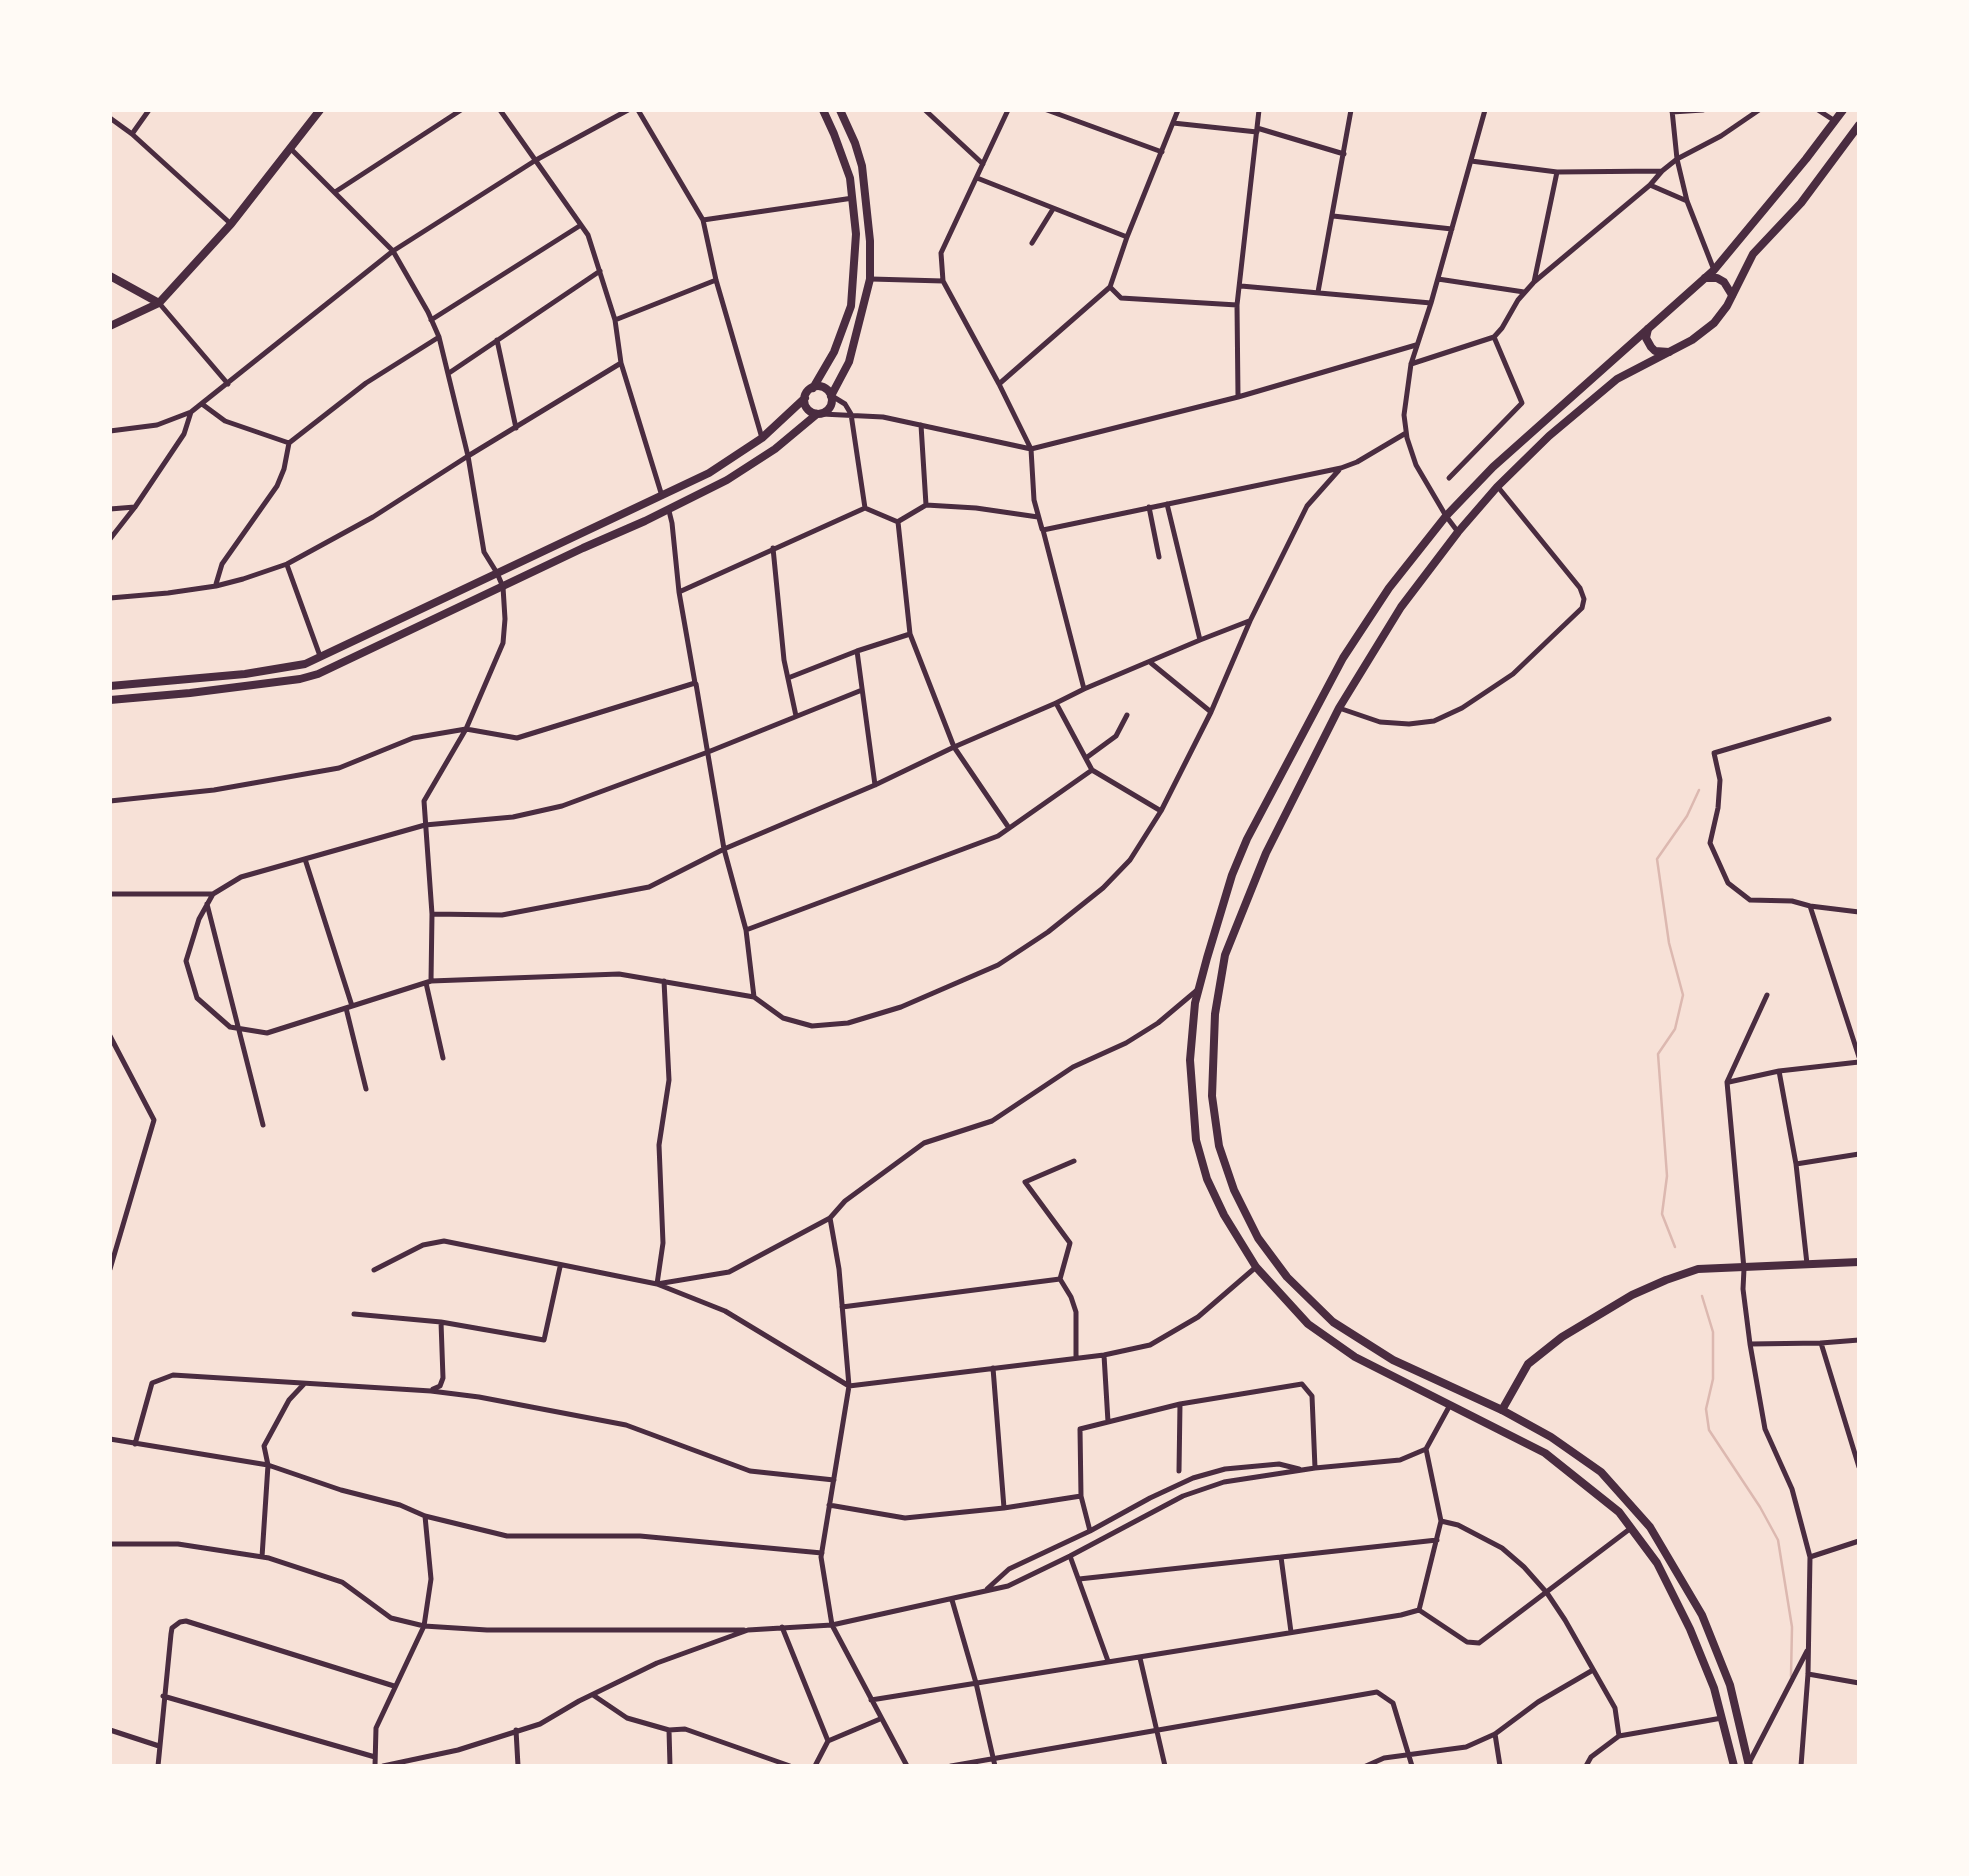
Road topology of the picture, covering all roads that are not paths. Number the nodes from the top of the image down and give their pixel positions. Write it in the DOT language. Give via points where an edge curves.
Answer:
graph roads {
  1 [pos="149,110"];
  2 [pos="320,110"];
  3 [pos="462,110"];
  4 [pos="500,110"];
  5 [pos="628,110"];
  6 [pos="638,110"];
  7 [pos="822,110"];
  8 [pos="840,110"];
  9 [pos="925,110"];
  10 [pos="1008,110"];
  11 [pos="1047,110"];
  12 [pos="1178,110"];
  13 [pos="1259,110"];
  14 [pos="1351,110"];
  15 [pos="1485,110"];
  16 [pos="1703,110"];
  17 [pos="1759,110"];
  18 [pos="1818,110"];
  19 [pos="1843,110"];
  20 [pos="1672,111"];
  21 [pos="110,118"];
  22 [pos="1835,121"];
  23 [pos="1173,123"];
  24 [pos="1859,124"];
  25 [pos="1257,130"];
  26 [pos="132,134"];
  27 [pos="291,149"];
  28 [pos="1162,152"];
  29 [pos="1344,154"];
  30 [pos="1678,158"];
  31 [pos="536,160"];
  32 [pos="1470,161"];
  33 [pos="983,164"];
  34 [pos="1662,171"];
  35 [pos="1556,172"];
  36 [pos="977,178"];
  37 [pos="1650,185"];
  38 [pos="335,192"];
  39 [pos="853,198"];
  40 [pos="1687,201"];
  41 [pos="1052,209"];
  42 [pos="1333,216"];
  43 [pos="703,220"];
  44 [pos="231,224"];
  45 [pos="581,224"];
  46 [pos="1452,230"];
  47 [pos="1127,238"];
  48 [pos="1032,244"];
  49 [pos="393,251"];
  50 [pos="600,270"];
  51 [pos="1714,270"];
  52 [pos="110,276"];
  53 [pos="1706,278"];
  54 [pos="870,279"];
  55 [pos="1438,279"];
  56 [pos="716,280"];
  57 [pos="943,281"];
  58 [pos="1534,282"];
  59 [pos="1240,286"];
  60 [pos="1110,287"];
  61 [pos="1318,292"];
  62 [pos="1525,292"];
  63 [pos="1732,294"];
  64 [pos="158,302"];
  65 [pos="1431,303"];
  66 [pos="1237,306"];
  67 [pos="431,320"];
  68 [pos="615,320"];
  69 [pos="110,326"];
  70 [pos="1648,329"];
  71 [pos="439,337"];
  72 [pos="1494,337"];
  73 [pos="497,340"];
  74 [pos="1416,346"];
  75 [pos="1670,352"];
  76 [pos="621,363"];
  77 [pos="1411,364"];
  78 [pos="449,373"];
  79 [pos="228,384"];
  80 [pos="999,384"];
  81 [pos="813,388"];
  82 [pos="832,396"];
  83 [pos="1238,397"];
  84 [pos="805,398"];
  85 [pos="202,404"];
  86 [pos="191,412"];
  87 [pos="819,414"];
  88 [pos="851,414"];
  89 [pos="920,425"];
  90 [pos="516,428"];
  91 [pos="110,431"];
  92 [pos="1406,433"];
  93 [pos="762,438"];
  94 [pos="289,443"];
  95 [pos="1031,450"];
  96 [pos="468,456"];
  97 [pos="1342,468"];
  98 [pos="1449,478"];
  99 [pos="1497,487"];
  100 [pos="662,496"];
  101 [pos="1167,503"];
  102 [pos="926,505"];
  103 [pos="136,507"];
  104 [pos="1149,507"];
  105 [pos="865,508"];
  106 [pos="110,509"];
  107 [pos="668,509"];
  108 [pos="1446,516"];
  109 [pos="1038,517"];
  110 [pos="898,522"];
  111 [pos="1042,530"];
  112 [pos="1458,532"];
  113 [pos="110,539"];
  114 [pos="773,548"];
  115 [pos="1159,556"];
  116 [pos="287,564"];
  117 [pos="497,573"];
  118 [pos="216,586"];
  119 [pos="502,586"];
  120 [pos="679,592"];
  121 [pos="110,598"];
  122 [pos="1250,621"];
  123 [pos="910,634"];
  124 [pos="1200,640"];
  125 [pos="857,651"];
  126 [pos="320,656"];
  127 [pos="1150,662"];
  128 [pos="788,678"];
  129 [pos="696,683"];
  130 [pos="110,686"];
  131 [pos="1084,689"];
  132 [pos="862,690"];
  133 [pos="110,700"];
  134 [pos="1056,703"];
  135 [pos="1339,708"];
  136 [pos="1211,712"];
  137 [pos="1127,715"];
  138 [pos="796,716"];
  139 [pos="1829,719"];
  140 [pos="466,729"];
  141 [pos="954,747"];
  142 [pos="708,752"];
  143 [pos="1086,758"];
  144 [pos="1092,770"];
  145 [pos="875,786"];
  146 [pos="110,801"];
  147 [pos="1160,811"];
  148 [pos="425,825"];
  149 [pos="1009,828"];
  150 [pos="724,848"];
  151 [pos="305,859"];
  152 [pos="110,894"];
  153 [pos="214,894"];
  154 [pos="208,904"];
  155 [pos="1810,906"];
  156 [pos="1859,912"];
  157 [pos="432,914"];
  158 [pos="746,930"];
  159 [pos="664,981"];
  160 [pos="429,982"];
  161 [pos="1199,989"];
  162 [pos="1767,995"];
  163 [pos="754,997"];
  164 [pos="349,1007"];
  165 [pos="241,1030"];
  166 [pos="110,1036"];
  167 [pos="443,1058"];
  168 [pos="1859,1059"];
  169 [pos="1778,1071"];
  170 [pos="1727,1082"];
  171 [pos="366,1089"];
  172 [pos="263,1125"];
  173 [pos="1859,1154"];
  174 [pos="1074,1162"];
  175 [pos="1796,1164"];
  176 [pos="830,1218"];
  177 [pos="1859,1262"];
  178 [pos="1807,1264"];
  179 [pos="560,1266"];
  180 [pos="1256,1267"];
  181 [pos="1744,1268"];
  182 [pos="110,1269"];
  183 [pos="374,1270"];
  184 [pos="1060,1279"];
  185 [pos="658,1284"];
  186 [pos="842,1307"];
  187 [pos="354,1314"];
  188 [pos="440,1322"];
  189 [pos="1859,1340"];
  190 [pos="1821,1343"];
  191 [pos="1750,1344"];
  192 [pos="1104,1355"];
  193 [pos="1076,1357"];
  194 [pos="993,1368"];
  195 [pos="304,1384"];
  196 [pos="849,1386"];
  197 [pos="430,1390"];
  198 [pos="1180,1404"];
  199 [pos="1450,1405"];
  200 [pos="1502,1410"];
  201 [pos="1108,1422"];
  202 [pos="110,1439"];
  203 [pos="135,1444"];
  204 [pos="1426,1449"];
  205 [pos="268,1465"];
  206 [pos="1859,1467"];
  207 [pos="1315,1468"];
  208 [pos="1302,1470"];
  209 [pos="1179,1471"];
  210 [pos="834,1480"];
  211 [pos="1081,1496"];
  212 [pos="830,1505"];
  213 [pos="1004,1508"];
  214 [pos="425,1516"];
  215 [pos="1441,1521"];
  216 [pos="1631,1528"];
  217 [pos="1090,1531"];
  218 [pos="1437,1540"];
  219 [pos="1859,1541"];
  220 [pos="110,1544"];
  221 [pos="822,1553"];
  222 [pos="262,1556"];
  223 [pos="1070,1556"];
  224 [pos="1282,1557"];
  225 [pos="1810,1557"];
  226 [pos="1079,1580"];
  227 [pos="986,1589"];
  228 [pos="1546,1593"];
  229 [pos="952,1598"];
  230 [pos="1419,1610"];
  231 [pos="832,1625"];
  232 [pos="424,1626"];
  233 [pos="782,1627"];
  234 [pos="748,1630"];
  235 [pos="1291,1632"];
  236 [pos="1808,1649"];
  237 [pos="1140,1658"];
  238 [pos="1108,1661"];
  239 [pos="1593,1670"];
  240 [pos="1808,1674"];
  241 [pos="1859,1682"];
  242 [pos="976,1683"];
  243 [pos="394,1686"];
  244 [pos="592,1695"];
  245 [pos="164,1696"];
  246 [pos="871,1700"];
  247 [pos="1722,1718"];
  248 [pos="880,1719"];
  249 [pos="1157,1729"];
  250 [pos="110,1730"];
  251 [pos="516,1730"];
  252 [pos="669,1730"];
  253 [pos="1495,1734"];
  254 [pos="1619,1736"];
  255 [pos="828,1741"];
  256 [pos="159,1746"];
  257 [pos="1408,1754"];
  258 [pos="375,1757"];
  259 [pos="993,1757"];
  260 [pos="1749,1764"];
  261 [pos="158,1766"];
  262 [pos="375,1766"];
  263 [pos="383,1766"];
  264 [pos="518,1766"];
  265 [pos="670,1766"];
  266 [pos="790,1766"];
  267 [pos="815,1766"];
  268 [pos="906,1766"];
  269 [pos="950,1766"];
  270 [pos="996,1766"];
  271 [pos="1165,1766"];
  272 [pos="1366,1766"];
  273 [pos="1412,1766"];
  274 [pos="1500,1766"];
  275 [pos="1586,1766"];
  276 [pos="1734,1766"];
  277 [pos="1801,1766"];
  1 -- 26 [label="street"];
  2 -- 27 [label="main road"];
  3 -- 38 [label="street"];
  4 -- 31 [label="street"];
  5 -- 31 [label="street"];
  6 -- 43 [label="street"];
  7 -- 39 [label="main road"];
  8 -- 54 [label="main road" via="862,166"];
  9 -- 33 [label="street"];
  10 -- 33 [label="street"];
  11 -- 28 [label="street"];
  12 -- 23 [label="street"];
  13 -- 25 [label="street"];
  14 -- 29 [label="street"];
  15 -- 32 [label="street"];
  16 -- 20 [label="street"];
  17 -- 30 [label="street"];
  18 -- 22 [label="street"];
  19 -- 22 [label="main road"];
  20 -- 30 [label="street"];
  21 -- 26 [label="street"];
  22 -- 51 [label="main road"];
  23 -- 25 [label="street"];
  23 -- 28 [label="street"];
  24 -- 63 [label="main road" via="1801,203 1752,254"];
  25 -- 29 [label="street"];
  25 -- 59 [label="street"];
  26 -- 44 [label="street"];
  27 -- 38 [label="street"];
  27 -- 44 [label="main road"];
  28 -- 47 [label="street"];
  29 -- 42 [label="street"];
  30 -- 34 [label="street"];
  30 -- 40 [label="street"];
  31 -- 45 [label="street"];
  31 -- 49 [label="street"];
  32 -- 35 [label="street"];
  32 -- 46 [label="street"];
  33 -- 36 [label="street"];
  34 -- 35 [label="street"];
  34 -- 37 [label="street"];
  35 -- 58 [label="street"];
  36 -- 41 [label="street"];
  36 -- 57 [label="street" via="941,253"];
  37 -- 40 [label="street"];
  37 -- 58 [label="street"];
  38 -- 49 [label="street"];
  39 -- 43 [label="street"];
  39 -- 81 [label="main road" via="851,306"];
  40 -- 51 [label="street"];
  41 -- 47 [label="street"];
  41 -- 48 [label="street"];
  42 -- 46 [label="street"];
  42 -- 61 [label="street"];
  43 -- 56 [label="street"];
  44 -- 64 [label="main road"];
  45 -- 50 [label="street"];
  45 -- 67 [label="street"];
  46 -- 55 [label="street"];
  47 -- 60 [label="street"];
  49 -- 67 [label="street"];
  49 -- 79 [label="street"];
  50 -- 68 [label="street"];
  50 -- 73 [label="street"];
  51 -- 53 [label="main road"];
  52 -- 64 [label="main road"];
  53 -- 63 [label="main road" via="1724,282"];
  53 -- 70 [label="main road"];
  54 -- 57 [label="street"];
  54 -- 82 [label="main road" via="849,362"];
  55 -- 62 [label="street"];
  55 -- 65 [label="street"];
  56 -- 68 [label="street"];
  56 -- 93 [label="street"];
  57 -- 80 [label="street"];
  58 -- 62 [label="street"];
  59 -- 61 [label="street"];
  59 -- 66 [label="street"];
  60 -- 66 [label="street" via="1120,298"];
  60 -- 80 [label="street"];
  61 -- 65 [label="street"];
  62 -- 72 [label="street"];
  63 -- 75 [label="main road" via="1714,323"];
  64 -- 69 [label="main road"];
  64 -- 79 [label="street"];
  65 -- 74 [label="street"];
  66 -- 83 [label="street"];
  67 -- 71 [label="street"];
  68 -- 76 [label="street"];
  70 -- 75 [label="main road" via="1651,347"];
  70 -- 108 [label="main road"];
  71 -- 78 [label="street"];
  71 -- 94 [label="street" via="366,382"];
  72 -- 77 [label="street"];
  72 -- 98 [label="street" via="1522,403"];
  73 -- 78 [label="street"];
  73 -- 90 [label="street"];
  74 -- 77 [label="street"];
  74 -- 83 [label="street"];
  75 -- 99 [label="main road" via="1617,379"];
  76 -- 90 [label="street"];
  76 -- 100 [label="street"];
  77 -- 92 [label="street"];
  78 -- 96 [label="street"];
  79 -- 85 [label="street"];
  80 -- 95 [label="street"];
  81 -- 82 [label="main road"];
  81 -- 84 [label="main road"];
  82 -- 87 [label="main road" via="829,409"];
  82 -- 88 [label="street"];
  83 -- 95 [label="street"];
  84 -- 87 [label="main road"];
  84 -- 93 [label="main road"];
  85 -- 86 [label="street"];
  85 -- 94 [label="street" via="225,421"];
  86 -- 91 [label="street" via="158,425"];
  86 -- 103 [label="street"];
  87 -- 88 [label="street"];
  87 -- 107 [label="main road" via="726,480"];
  88 -- 89 [label="street"];
  88 -- 105 [label="street"];
  89 -- 95 [label="street"];
  89 -- 102 [label="street"];
  90 -- 96 [label="street"];
  92 -- 97 [label="street"];
  92 -- 108 [label="street"];
  93 -- 100 [label="main road"];
  94 -- 118 [label="street" via="277,486 222,564"];
  95 -- 109 [label="street"];
  96 -- 116 [label="street"];
  96 -- 117 [label="street" via="484,552"];
  97 -- 101 [label="street"];
  97 -- 122 [label="street" via="1307,506"];
  99 -- 112 [label="main road"];
  99 -- 135 [label="street" via="1580,588 1582,608 1514,674 1434,722 1380,722"];
  100 -- 117 [label="main road"];
  101 -- 104 [label="street"];
  101 -- 124 [label="street"];
  102 -- 109 [label="street"];
  102 -- 110 [label="street"];
  103 -- 106 [label="street"];
  103 -- 113 [label="street"];
  104 -- 111 [label="street"];
  104 -- 115 [label="street"];
  105 -- 110 [label="street"];
  105 -- 114 [label="street"];
  107 -- 119 [label="main road"];
  107 -- 120 [label="street"];
  108 -- 112 [label="street"];
  108 -- 161 [label="main road" via="1343,658 1246,840"];
  109 -- 111 [label="street"];
  110 -- 123 [label="street"];
  111 -- 131 [label="street"];
  112 -- 135 [label="main road" via="1401,606"];
  114 -- 120 [label="street"];
  114 -- 128 [label="street"];
  116 -- 118 [label="street"];
  116 -- 126 [label="street"];
  117 -- 119 [label="street"];
  117 -- 126 [label="main road"];
  118 -- 121 [label="street"];
  119 -- 133 [label="main road" via="300,679"];
  119 -- 140 [label="street" via="504,644"];
  120 -- 129 [label="street"];
  122 -- 124 [label="street"];
  122 -- 136 [label="street"];
  123 -- 125 [label="street"];
  123 -- 141 [label="street"];
  124 -- 127 [label="street"];
  125 -- 128 [label="street"];
  125 -- 132 [label="street"];
  126 -- 130 [label="main road" via="246,674"];
  127 -- 131 [label="street"];
  127 -- 136 [label="street"];
  128 -- 138 [label="street"];
  129 -- 140 [label="street" via="516,738"];
  129 -- 142 [label="street"];
  131 -- 134 [label="street"];
  132 -- 138 [label="street"];
  132 -- 145 [label="street"];
  134 -- 141 [label="street"];
  134 -- 143 [label="street"];
  135 -- 200 [label="main road" via="1266,853 1226,955 1215,1014 1212,1096 1219,1146 1258,1238 1333,1322 1393,1360"];
  136 -- 147 [label="street"];
  137 -- 143 [label="street" via="1116,736"];
  138 -- 142 [label="street"];
  139 -- 155 [label="street" via="1714,753 1720,780 1710,843 1728,883 1750,900"];
  140 -- 146 [label="street" via="413,738 339,768"];
  140 -- 148 [label="street" via="424,802"];
  141 -- 145 [label="street"];
  141 -- 149 [label="street"];
  142 -- 148 [label="street" via="562,806"];
  142 -- 150 [label="street"];
  143 -- 144 [label="street"];
  144 -- 147 [label="street"];
  144 -- 149 [label="street"];
  145 -- 150 [label="street"];
  147 -- 163 [label="street" via="1130,860 1103,888 998,965 848,1024 812,1026 783,1018"];
  148 -- 151 [label="street"];
  148 -- 157 [label="street"];
  149 -- 158 [label="street"];
  150 -- 157 [label="street" via="649,888 502,914"];
  150 -- 158 [label="street"];
  151 -- 153 [label="street" via="241,878"];
  151 -- 164 [label="street"];
  152 -- 153 [label="street"];
  153 -- 154 [label="street"];
  154 -- 165 [label="street"];
  154 -- 165 [label="street" via="186,961 197,998"];
  155 -- 156 [label="street"];
  155 -- 168 [label="street"];
  157 -- 160 [label="street"];
  158 -- 163 [label="street"];
  159 -- 160 [label="street" via="619,974"];
  159 -- 163 [label="street"];
  159 -- 185 [label="street" via="669,1080 659,1145"];
  160 -- 164 [label="street"];
  160 -- 167 [label="street"];
  161 -- 176 [label="street" via="1158,1023 1073,1067 992,1121 924,1144"];
  161 -- 180 [label="main road" via="1190,1060 1196,1140 1224,1215"];
  162 -- 170 [label="street"];
  164 -- 165 [label="street" via="267,1033"];
  164 -- 171 [label="street"];
  165 -- 172 [label="street"];
  166 -- 182 [label="street" via="154,1120"];
  168 -- 169 [label="street"];
  169 -- 170 [label="street"];
  169 -- 175 [label="street"];
  170 -- 181 [label="street"];
  173 -- 175 [label="street"];
  174 -- 184 [label="street" via="1025,1182 1070,1243"];
  175 -- 178 [label="street"];
  176 -- 185 [label="street" via="729,1272"];
  176 -- 186 [label="street"];
  177 -- 178 [label="main road"];
  178 -- 181 [label="main road"];
  179 -- 183 [label="street" via="444,1242 422,1245"];
  179 -- 185 [label="street"];
  179 -- 188 [label="street" via="544,1340"];
  180 -- 192 [label="street" via="1198,1318 1150,1346"];
  180 -- 199 [label="main road" via="1308,1324 1355,1357"];
  181 -- 191 [label="street"];
  181 -- 200 [label="main road" via="1698,1269 1632,1294 1528,1364"];
  184 -- 186 [label="street"];
  184 -- 193 [label="street" via="1076,1312"];
  185 -- 196 [label="street" via="726,1311"];
  186 -- 196 [label="street"];
  187 -- 188 [label="street"];
  188 -- 197 [label="street" via="443,1378"];
  189 -- 190 [label="street"];
  190 -- 191 [label="street"];
  190 -- 206 [label="street"];
  191 -- 225 [label="street" via="1766,1429 1792,1489"];
  192 -- 193 [label="street"];
  192 -- 201 [label="street"];
  193 -- 194 [label="street"];
  194 -- 196 [label="street"];
  194 -- 213 [label="street"];
  195 -- 197 [label="street"];
  195 -- 203 [label="street" via="174,1375 152,1382"];
  195 -- 205 [label="street" via="264,1446"];
  196 -- 210 [label="street"];
  197 -- 210 [label="street" via="626,1425 750,1471"];
  198 -- 201 [label="street"];
  198 -- 207 [label="street" via="1302,1384 1312,1396"];
  198 -- 209 [label="street"];
  199 -- 204 [label="street"];
  199 -- 216 [label="main road" via="1545,1453"];
  200 -- 260 [label="main road" via="1601,1472 1650,1526 1702,1614 1730,1685"];
  201 -- 211 [label="street" via="1080,1429"];
  202 -- 203 [label="street"];
  203 -- 205 [label="street"];
  204 -- 207 [label="street" via="1400,1460"];
  204 -- 215 [label="street"];
  205 -- 214 [label="street"];
  205 -- 222 [label="street"];
  207 -- 208 [label="street"];
  208 -- 217 [label="street" via="1278,1464 1194,1478"];
  208 -- 223 [label="street" via="1182,1496"];
  210 -- 212 [label="street"];
  211 -- 213 [label="street"];
  211 -- 217 [label="street"];
  212 -- 213 [label="street" via="905,1518"];
  212 -- 221 [label="street"];
  214 -- 221 [label="street" via="507,1536 640,1536"];
  214 -- 232 [label="street" via="431,1579"];
  215 -- 218 [label="street"];
  215 -- 228 [label="street" via="1502,1548"];
  216 -- 228 [label="street"];
  216 -- 247 [label="main road" via="1690,1629"];
  217 -- 227 [label="street" via="1009,1569"];
  218 -- 224 [label="street"];
  218 -- 230 [label="street"];
  219 -- 225 [label="street"];
  220 -- 222 [label="street" via="178,1544"];
  221 -- 231 [label="street"];
  222 -- 232 [label="street" via="342,1582 390,1618"];
  223 -- 226 [label="street"];
  223 -- 227 [label="street" via="1008,1586"];
  224 -- 226 [label="street"];
  224 -- 235 [label="street"];
  225 -- 236 [label="street"];
  226 -- 238 [label="street"];
  227 -- 229 [label="street"];
  228 -- 230 [label="street" via="1480,1643 1467,1642"];
  228 -- 239 [label="street"];
  229 -- 231 [label="street"];
  229 -- 242 [label="street"];
  230 -- 235 [label="street"];
  231 -- 233 [label="street"];
  231 -- 246 [label="street"];
  232 -- 234 [label="street"];
  232 -- 243 [label="street"];
  233 -- 234 [label="street"];
  233 -- 255 [label="street"];
  234 -- 244 [label="street"];
  235 -- 237 [label="street"];
  236 -- 240 [label="street"];
  236 -- 260 [label="street"];
  237 -- 238 [label="street"];
  237 -- 249 [label="street"];
  238 -- 242 [label="street"];
  239 -- 253 [label="street"];
  239 -- 254 [label="street" via="1615,1708"];
  240 -- 241 [label="street"];
  240 -- 277 [label="street"];
  242 -- 246 [label="street"];
  242 -- 259 [label="street"];
  243 -- 245 [label="street" via="186,1621 172,1628"];
  243 -- 258 [label="street" via="376,1728"];
  244 -- 251 [label="street"];
  244 -- 252 [label="street" via="627,1718"];
  245 -- 256 [label="street"];
  245 -- 258 [label="street"];
  246 -- 248 [label="street"];
  247 -- 254 [label="street"];
  247 -- 276 [label="main road"];
  248 -- 255 [label="street"];
  248 -- 268 [label="street"];
  249 -- 257 [label="street" via="1377,1692 1392,1703"];
  249 -- 259 [label="street"];
  249 -- 271 [label="street"];
  250 -- 256 [label="street"];
  251 -- 263 [label="street"];
  251 -- 264 [label="street"];
  252 -- 265 [label="street"];
  252 -- 266 [label="street" via="684,1729"];
  253 -- 257 [label="street" via="1466,1747"];
  253 -- 274 [label="street"];
  254 -- 275 [label="street"];
  255 -- 267 [label="street"];
  256 -- 261 [label="street"];
  257 -- 272 [label="street"];
  257 -- 273 [label="street"];
  258 -- 262 [label="street"];
  259 -- 269 [label="street"];
  259 -- 270 [label="street"];
}
